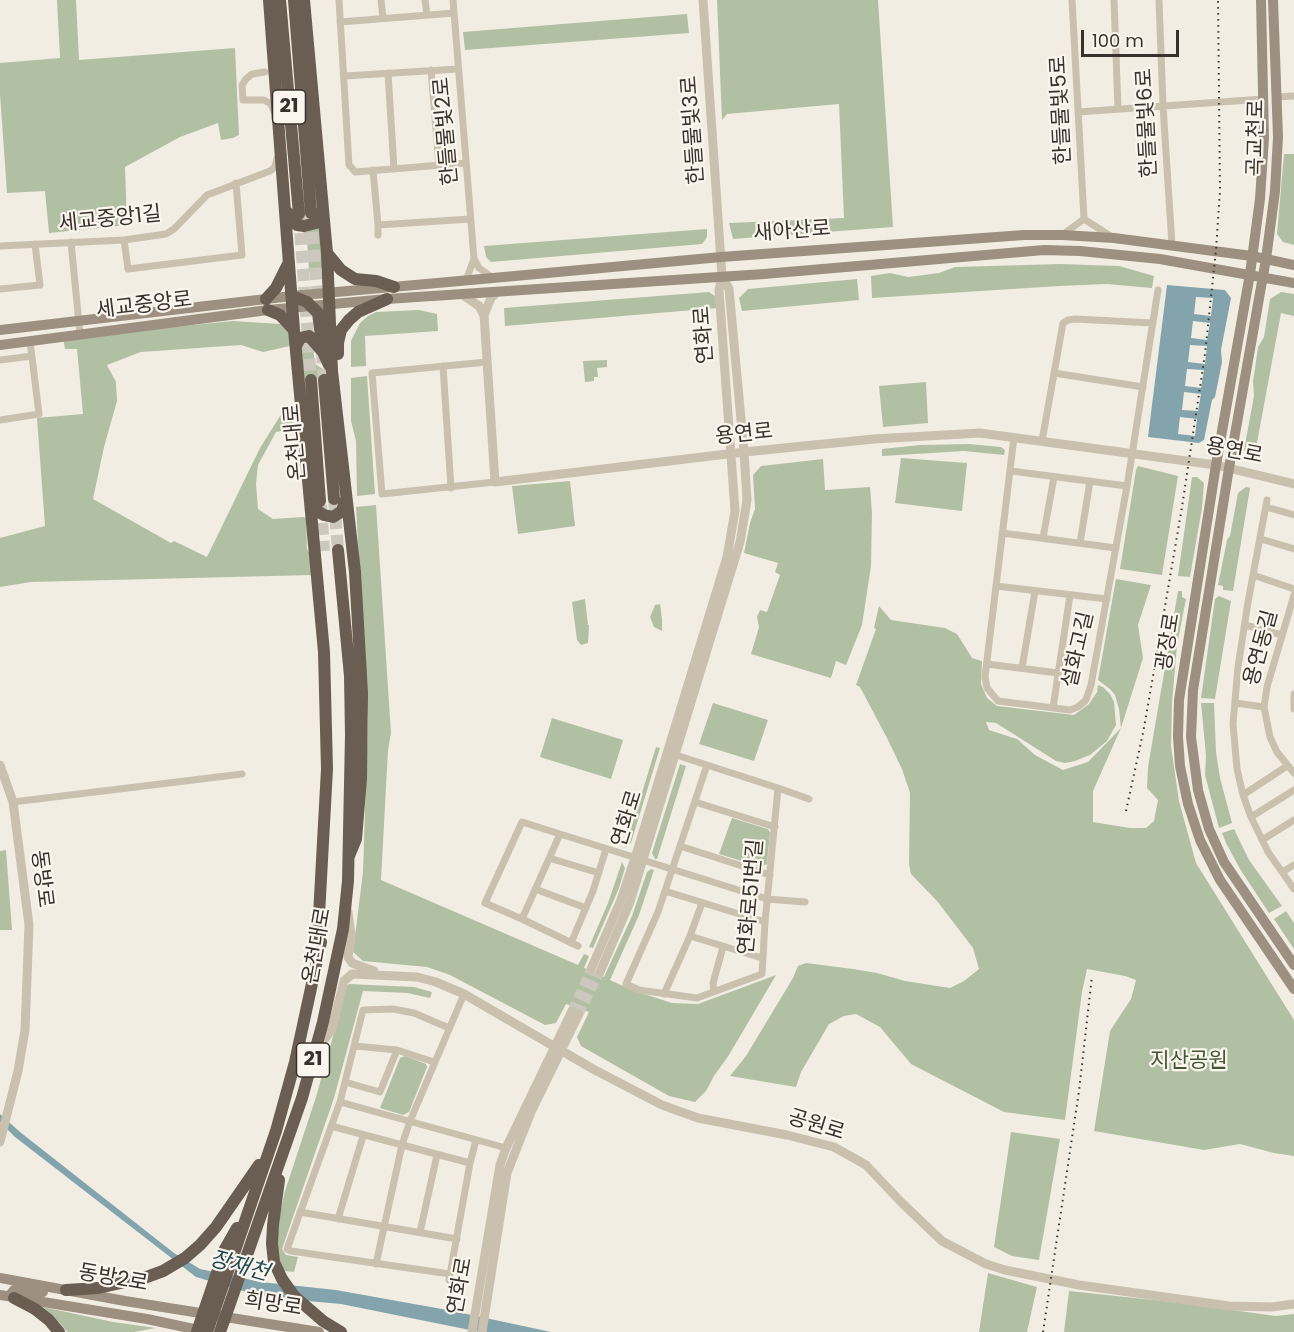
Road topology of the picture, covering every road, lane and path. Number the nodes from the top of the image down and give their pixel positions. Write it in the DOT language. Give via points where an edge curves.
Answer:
graph roads {
  1 [pos="269,0"];
  2 [pos="280,0"];
  3 [pos="294,0"];
  4 [pos="304,0"];
  5 [pos="339,0"];
  6 [pos="381,0"];
  7 [pos="425,0"];
  8 [pos="453,0"];
  9 [pos="703,0"];
  10 [pos="1072,0"];
  11 [pos="1114,0"];
  12 [pos="1159,0"];
  13 [pos="1262,0"];
  14 [pos="1273,0"];
  15 [pos="454,13"];
  16 [pos="427,15"];
  17 [pos="383,18"];
  18 [pos="340,22"];
  19 [pos="458,69"];
  20 [pos="431,70"];
  21 [pos="272,71"];
  22 [pos="388,73"];
  23 [pos="345,76"];
  24 [pos="1294,96"];
  25 [pos="1278,97"];
  26 [pos="1264,99"];
  27 [pos="1163,106"];
  28 [pos="1118,109"];
  29 [pos="1078,112"];
  30 [pos="466,164"];
  31 [pos="439,165"];
  32 [pos="394,169"];
  33 [pos="373,170"];
  34 [pos="236,183"];
  35 [pos="305,212"];
  36 [pos="470,219"];
  37 [pos="1084,219"];
  38 [pos="378,225"];
  39 [pos="1062,235"];
  40 [pos="378,236"];
  41 [pos="1113,238"];
  42 [pos="124,240"];
  43 [pos="71,242"];
  44 [pos="35,244"];
  45 [pos="1172,245"];
  46 [pos="0,246"];
  47 [pos="327,253"];
  48 [pos="1252,256"];
  49 [pos="721,257"];
  50 [pos="474,259"];
  51 [pos="1266,259"];
  52 [pos="290,261"];
  53 [pos="1294,265"];
  54 [pos="1250,274"];
  55 [pos="722,276"];
  56 [pos="1263,276"];
  57 [pos="493,278"];
  58 [pos="466,280"];
  59 [pos="1294,283"];
  60 [pos="394,287"];
  61 [pos="0,290"];
  62 [pos="1158,290"];
  63 [pos="497,292"];
  64 [pos="463,295"];
  65 [pos="328,299"];
  66 [pos="387,299"];
  67 [pos="292,302"];
  68 [pos="267,305"];
  69 [pos="314,306"];
  70 [pos="484,315"];
  71 [pos="78,321"];
  72 [pos="1153,323"];
  73 [pos="0,330"];
  74 [pos="294,330"];
  75 [pos="80,334"];
  76 [pos="30,341"];
  77 [pos="0,345"];
  78 [pos="296,346"];
  79 [pos="323,352"];
  80 [pos="32,356"];
  81 [pos="0,360"];
  82 [pos="487,362"];
  83 [pos="444,366"];
  84 [pos="1054,373"];
  85 [pos="328,375"];
  86 [pos="311,380"];
  87 [pos="1143,387"];
  88 [pos="336,396"];
  89 [pos="0,420"];
  90 [pos="1014,437"];
  91 [pos="1042,441"];
  92 [pos="744,452"];
  93 [pos="732,454"];
  94 [pos="1131,455"];
  95 [pos="1216,465"];
  96 [pos="1229,468"];
  97 [pos="1011,471"];
  98 [pos="1054,477"];
  99 [pos="1090,481"];
  100 [pos="495,482"];
  101 [pos="1294,484"];
  102 [pos="1127,486"];
  103 [pos="451,488"];
  104 [pos="340,499"];
  105 [pos="316,502"];
  106 [pos="1294,515"];
  107 [pos="1002,533"];
  108 [pos="1043,538"];
  109 [pos="1261,539"];
  110 [pos="1080,543"];
  111 [pos="1116,548"];
  112 [pos="1294,549"];
  113 [pos="338,550"];
  114 [pos="324,551"];
  115 [pos="1253,575"];
  116 [pos="996,586"];
  117 [pos="1294,589"];
  118 [pos="1035,591"];
  119 [pos="1070,595"];
  120 [pos="1294,595"];
  121 [pos="1107,599"];
  122 [pos="1245,625"];
  123 [pos="1282,635"];
  124 [pos="987,664"];
  125 [pos="1022,668"];
  126 [pos="1058,673"];
  127 [pos="1294,694"];
  128 [pos="1235,703"];
  129 [pos="1264,707"];
  130 [pos="1053,708"];
  131 [pos="1294,709"];
  132 [pos="676,755"];
  133 [pos="0,765"];
  134 [pos="707,765"];
  135 [pos="1287,766"];
  136 [pos="1294,773"];
  137 [pos="242,774"];
  138 [pos="778,788"];
  139 [pos="1294,790"];
  140 [pos="1243,795"];
  141 [pos="809,799"];
  142 [pos="13,802"];
  143 [pos="695,802"];
  144 [pos="1251,817"];
  145 [pos="1294,820"];
  146 [pos="775,827"];
  147 [pos="561,834"];
  148 [pos="1262,840"];
  149 [pos="680,846"];
  150 [pos="606,849"];
  151 [pos="349,856"];
  152 [pos="549,858"];
  153 [pos="639,859"];
  154 [pos="1294,865"];
  155 [pos="672,869"];
  156 [pos="1282,872"];
  157 [pos="599,873"];
  158 [pos="770,874"];
  159 [pos="535,889"];
  160 [pos="1294,889"];
  161 [pos="665,891"];
  162 [pos="767,899"];
  163 [pos="347,900"];
  164 [pos="805,902"];
  165 [pos="702,903"];
  166 [pos="586,908"];
  167 [pos="522,919"];
  168 [pos="765,922"];
  169 [pos="690,936"];
  170 [pos="723,947"];
  171 [pos="320,949"];
  172 [pos="762,958"];
  173 [pos="1294,965"];
  174 [pos="596,971"];
  175 [pos="391,975"];
  176 [pos="1294,989"];
  177 [pos="714,991"];
  178 [pos="464,994"];
  179 [pos="664,994"];
  180 [pos="576,1012"];
  181 [pos="449,1028"];
  182 [pos="355,1046"];
  183 [pos="559,1049"];
  184 [pos="397,1050"];
  185 [pos="314,1055"];
  186 [pos="434,1062"];
  187 [pos="345,1082"];
  188 [pos="340,1102"];
  189 [pos="410,1121"];
  190 [pos="331,1126"];
  191 [pos="363,1136"];
  192 [pos="476,1140"];
  193 [pos="0,1142"];
  194 [pos="402,1145"];
  195 [pos="270,1148"];
  196 [pos="506,1148"];
  197 [pos="437,1155"];
  198 [pos="282,1157"];
  199 [pos="470,1163"];
  200 [pos="300,1212"];
  201 [pos="338,1219"];
  202 [pos="384,1227"];
  203 [pos="420,1232"];
  204 [pos="457,1239"];
  205 [pos="234,1257"];
  206 [pos="376,1264"];
  207 [pos="0,1278"];
  208 [pos="66,1290"];
  209 [pos="82,1293"];
  210 [pos="0,1295"];
  211 [pos="14,1298"];
  212 [pos="482,1299"];
  213 [pos="1294,1305"];
  214 [pos="220,1316"];
  215 [pos="321,1327"];
  216 [pos="192,1331"];
  217 [pos="59,1332"];
  218 [pos="207,1332"];
  219 [pos="220,1332"];
  220 [pos="341,1332"];
  221 [pos="472,1332"];
  222 [pos="482,1332"];
  1 -- 21 [label="highway"];
  2 -- 35 [label="highway, 21"];
  3 -- 35 [label="highway, 21"];
  4 -- 35 [label="highway"];
  5 -- 18 [label="street"];
  6 -- 17 [label="street"];
  7 -- 16 [label="street"];
  8 -- 15 [label="street, 한들물빛2로"];
  9 -- 49 [label="street, 한들물빛3로"];
  10 -- 29 [label="street, 한들물빛5로"];
  11 -- 28 [label="street"];
  12 -- 27 [label="street, 한들물빛6로"];
  13 -- 26 [label="main road, 곡교천로"];
  14 -- 25 [label="main road, 곡교천로"];
  15 -- 16 [label="street"];
  15 -- 19 [label="street, 한들물빛2로"];
  16 -- 17 [label="street"];
  17 -- 18 [label="street"];
  18 -- 23 [label="street"];
  19 -- 20 [label="street"];
  19 -- 30 [label="street, 한들물빛2로"];
  20 -- 22 [label="street"];
  20 -- 31 [label="street"];
  21 -- 34 [label="street, 세교중앙1길" via="252,74 242,85 243,100 264,100 274,110 277,162 270,171"];
  21 -- 35 [label="highway"];
  22 -- 23 [label="street"];
  22 -- 32 [label="street"];
  23 -- 33 [label="street" via="350,165 355,172"];
  24 -- 25 [label="street"];
  25 -- 51 [label="main road, 곡교천로" via="1278,163"];
  26 -- 27 [label="street"];
  26 -- 48 [label="main road, 곡교천로" via="1263,167"];
  27 -- 28 [label="street"];
  27 -- 45 [label="street, 한들물빛6로"];
  28 -- 29 [label="street"];
  29 -- 37 [label="street, 한들물빛5로"];
  30 -- 31 [label="street"];
  30 -- 36 [label="street, 한들물빛2로"];
  31 -- 32 [label="street"];
  32 -- 33 [label="street"];
  33 -- 38 [label="street"];
  34 -- 42 [label="street, 세교중앙1길" via="207,195 170,232"];
  34 -- 42 [label="street" via="242,255 128,270"];
  35 -- 47 [label="highway"];
  35 -- 52 [label="highway"];
  36 -- 38 [label="street"];
  36 -- 50 [label="street, 한들물빛2로"];
  37 -- 39 [label="street"];
  37 -- 41 [label="street"];
  38 -- 40 [label="street"];
  39 -- 41 [label="main road, 새아산로"];
  39 -- 49 [label="main road, 새아산로"];
  41 -- 45 [label="main road, 새아산로"];
  42 -- 43 [label="street, 세교중앙1길"];
  43 -- 44 [label="street, 세교중앙1길"];
  43 -- 71 [label="street"];
  44 -- 46 [label="street, 세교중앙1길"];
  44 -- 61 [label="street" via="40,285"];
  45 -- 48 [label="main road, 새아산로"];
  47 -- 60 [label="highway" via="355,279"];
  47 -- 65 [label="highway"];
  48 -- 51 [label="main road, 새아산로"];
  48 -- 54 [label="main road, 곡교천로"];
  49 -- 55 [label="street, 한들물빛3로"];
  49 -- 57 [label="main road, 새아산로"];
  50 -- 57 [label="street" via="478,268"];
  50 -- 58 [label="street"];
  51 -- 53 [label="main road, 새아산로"];
  51 -- 56 [label="main road, 곡교천로"];
  52 -- 67 [label="highway"];
  52 -- 68 [label="highway"];
  54 -- 55 [label="main road, 새아산로" via="1080,250 1044,250"];
  54 -- 56 [label="main road, 새아산로"];
  54 -- 95 [label="main road, 광장로"];
  55 -- 63 [label="main road, 새아산로"];
  55 -- 92 [label="street, 연화로" via="729,289"];
  55 -- 93 [label="street, 연화로" via="719,290"];
  56 -- 59 [label="main road, 새아산로"];
  56 -- 96 [label="main road, 광장로"];
  57 -- 58 [label="main road, 새아산로"];
  58 -- 60 [label="main road, 새아산로"];
  60 -- 65 [label="main road, 새아산로"];
  62 -- 72 [label="street"];
  63 -- 64 [label="main road, 새아산로"];
  63 -- 70 [label="street"];
  64 -- 66 [label="main road, 새아산로"];
  64 -- 70 [label="street" via="479,306"];
  65 -- 66 [label="main road, 새아산로"];
  65 -- 67 [label="main road, 새아산로"];
  65 -- 69 [label="main road, 새아산로"];
  65 -- 85 [label="highway"];
  66 -- 88 [label="highway" via="358,312 341,330"];
  67 -- 68 [label="main road, 세교중앙로"];
  67 -- 69 [label="highway" via="300,298"];
  67 -- 74 [label="highway"];
  68 -- 71 [label="main road, 세교중앙로"];
  68 -- 74 [label="highway"];
  68 -- 75 [label="main road, 세교중앙로"];
  69 -- 79 [label="highway" via="320,318"];
  70 -- 82 [label="street"];
  71 -- 73 [label="main road, 세교중앙로"];
  71 -- 75 [label="street"];
  72 -- 84 [label="street" via="1068,320 1063,323"];
  72 -- 87 [label="street"];
  74 -- 78 [label="highway"];
  75 -- 76 [label="main road, 세교중앙로"];
  76 -- 77 [label="main road, 세교중앙로"];
  76 -- 80 [label="street"];
  78 -- 79 [label="highway" via="300,338 309,336"];
  78 -- 105 [label="highway"];
  79 -- 85 [label="highway"];
  80 -- 81 [label="street"];
  80 -- 89 [label="street" via="39,414"];
  82 -- 83 [label="street, 용연로"];
  82 -- 100 [label="street"];
  83 -- 103 [label="street"];
  83 -- 103 [label="street, 용연로" via="372,372 382,494"];
  84 -- 87 [label="street"];
  84 -- 91 [label="street"];
  85 -- 88 [label="highway"];
  85 -- 104 [label="highway, 온천대로"];
  86 -- 105 [label="highway, 온천대로"];
  87 -- 94 [label="street"];
  88 -- 104 [label="highway"];
  90 -- 91 [label="street, 용연로"];
  90 -- 92 [label="street, 용연로" via="980,433 922,435"];
  90 -- 97 [label="street, 설화고길"];
  91 -- 94 [label="street, 용연로"];
  92 -- 93 [label="street, 용연로"];
  92 -- 132 [label="street, 연화로" via="747,500 740,542"];
  93 -- 100 [label="street, 용연로"];
  93 -- 153 [label="street, 연화로" via="735,511 731,539"];
  94 -- 95 [label="street, 용연로"];
  94 -- 102 [label="street, 설화고길"];
  95 -- 96 [label="street, 용연로"];
  95 -- 176 [label="main road, 광장로" via="1179,700 1180,766 1188,804 1220,880"];
  96 -- 101 [label="street, 용연로"];
  96 -- 173 [label="main road, 광장로" via="1193,690 1192,748 1198,790 1224,862"];
  97 -- 98 [label="street"];
  97 -- 107 [label="street, 설화고길"];
  98 -- 99 [label="street"];
  98 -- 108 [label="street"];
  99 -- 102 [label="street"];
  99 -- 110 [label="street"];
  100 -- 103 [label="street, 용연로"];
  102 -- 111 [label="street, 설화고길"];
  104 -- 105 [label="highway" via="342,511 333,517 317,511"];
  104 -- 151 [label="highway" via="355,572 362,693 361,779 356,839"];
  105 -- 171 [label="highway" via="327,769"];
  106 -- 109 [label="street" via="1267,504"];
  107 -- 108 [label="street"];
  107 -- 116 [label="street, 설화고길"];
  108 -- 110 [label="street"];
  109 -- 112 [label="street"];
  109 -- 115 [label="street"];
  110 -- 111 [label="street"];
  111 -- 121 [label="street, 설화고길"];
  113 -- 151 [label="highway, 온천대로 / 21" via="350,676"];
  114 -- 171 [label="highway, 온천대로 / 21" via="334,725 333,820"];
  115 -- 117 [label="street"];
  115 -- 122 [label="street"];
  116 -- 118 [label="street"];
  116 -- 124 [label="street, 설화고길"];
  118 -- 119 [label="street"];
  118 -- 125 [label="street"];
  119 -- 121 [label="street"];
  119 -- 126 [label="street"];
  120 -- 123 [label="street, 용연동길"];
  121 -- 130 [label="street, 설화고길" via="1089,694 1078,707"];
  122 -- 123 [label="street"];
  122 -- 128 [label="street"];
  123 -- 129 [label="street, 용연동길"];
  124 -- 125 [label="street, 설화고길"];
  124 -- 130 [label="street, 설화고길" via="987,688 998,701"];
  125 -- 126 [label="street, 설화고길"];
  126 -- 130 [label="street"];
  127 -- 131 [label="street, 용연동길"];
  128 -- 129 [label="street"];
  128 -- 140 [label="street" via="1234,744"];
  129 -- 135 [label="street, 용연동길" via="1270,737"];
  132 -- 134 [label="street"];
  132 -- 153 [label="street, 연화로"];
  133 -- 142 [label="street, 동방로"];
  134 -- 138 [label="street"];
  134 -- 143 [label="street"];
  135 -- 136 [label="street, 용연동길"];
  135 -- 140 [label="street"];
  137 -- 142 [label="street"];
  138 -- 141 [label="street"];
  138 -- 146 [label="street, 연화로51번길"];
  139 -- 144 [label="street"];
  140 -- 144 [label="street"];
  142 -- 193 [label="street, 동방로" via="29,925 25,1030"];
  143 -- 146 [label="street"];
  143 -- 149 [label="street"];
  144 -- 148 [label="street"];
  145 -- 148 [label="street"];
  146 -- 158 [label="street, 연화로51번길"];
  147 -- 150 [label="street"];
  147 -- 152 [label="street"];
  147 -- 167 [label="street" via="522,822 485,903"];
  148 -- 156 [label="street"];
  149 -- 155 [label="street"];
  149 -- 158 [label="street"];
  150 -- 153 [label="street"];
  150 -- 157 [label="street"];
  151 -- 163 [label="highway, 온천대로 / 21"];
  152 -- 157 [label="street"];
  152 -- 159 [label="street"];
  153 -- 155 [label="street, 연화로"];
  153 -- 174 [label="street, 연화로" via="630,902"];
  154 -- 156 [label="street"];
  155 -- 161 [label="street"];
  155 -- 162 [label="street, 연화로"];
  156 -- 160 [label="street"];
  157 -- 166 [label="street"];
  158 -- 162 [label="street, 연화로51번길"];
  159 -- 166 [label="street"];
  159 -- 167 [label="street"];
  161 -- 165 [label="street"];
  161 -- 179 [label="street, 연화로51번길" via="626,984"];
  162 -- 164 [label="street, 연화로"];
  162 -- 168 [label="street, 연화로51번길"];
  163 -- 175 [label="street" via="351,935 348,957 365,969"];
  163 -- 185 [label="highway, 온천대로 / 21" via="336,969"];
  165 -- 168 [label="street"];
  165 -- 169 [label="street"];
  166 -- 167 [label="street" via="574,944"];
  168 -- 172 [label="street, 연화로51번길"];
  169 -- 170 [label="street"];
  169 -- 179 [label="street"];
  170 -- 172 [label="street"];
  170 -- 177 [label="street"];
  171 -- 195 [label="highway, 온천대로 / 21" via="295,1062"];
  172 -- 177 [label="street, 연화로51번길" via="762,974"];
  175 -- 178 [label="street, 공원로" via="417,977"];
  175 -- 185 [label="street" via="352,974 344,981 332,1029"];
  177 -- 179 [label="street, 연화로51번길" via="697,998"];
  178 -- 181 [label="street"];
  178 -- 183 [label="street, 공원로"];
  180 -- 183 [label="street, 연화로"];
  181 -- 182 [label="street" via="414,1013 363,1010"];
  181 -- 186 [label="street"];
  182 -- 184 [label="street"];
  182 -- 187 [label="street"];
  183 -- 196 [label="street, 연화로"];
  183 -- 212 [label="street, 연화로" via="507,1173"];
  183 -- 213 [label="street, 공원로" via="662,1105 698,1118 834,1147 866,1165 942,1241 986,1264 1079,1285 1229,1306"];
  184 -- 186 [label="street"];
  184 -- 187 [label="street" via="380,1092"];
  185 -- 198 [label="highway, 온천대로 / 21"];
  186 -- 189 [label="street"];
  187 -- 188 [label="street"];
  188 -- 189 [label="street"];
  188 -- 190 [label="street"];
  189 -- 192 [label="street"];
  189 -- 194 [label="street"];
  190 -- 191 [label="street"];
  190 -- 200 [label="street"];
  191 -- 194 [label="street"];
  191 -- 201 [label="street"];
  192 -- 196 [label="street"];
  192 -- 199 [label="street"];
  194 -- 197 [label="street"];
  194 -- 202 [label="street"];
  195 -- 205 [label="highway, 온천대로 / 21"];
  195 -- 208 [label="highway" via="231,1208 185,1258 163,1271 125,1283"];
  196 -- 212 [label="street, 연화로" via="500,1166"];
  197 -- 199 [label="street"];
  197 -- 203 [label="street"];
  198 -- 205 [label="highway, 온천대로 / 21"];
  198 -- 215 [label="highway" via="272,1244 274,1262 294,1296"];
  199 -- 204 [label="street"];
  200 -- 201 [label="street"];
  200 -- 206 [label="street" via="287,1249"];
  201 -- 202 [label="street"];
  202 -- 203 [label="street"];
  202 -- 206 [label="street"];
  203 -- 204 [label="street"];
  204 -- 206 [label="street" via="450,1277"];
  205 -- 216 [label="highway"];
  205 -- 218 [label="highway, 온천대로 / 21"];
  205 -- 219 [label="highway, 온천대로 / 21"];
  207 -- 208 [label="main road, 동방2로"];
  208 -- 209 [label="main road, 동방2로"];
  209 -- 211 [label="main road" via="17,1290 12,1292"];
  209 -- 214 [label="main road, 동방2로"];
  210 -- 211 [label="main road, 동방2로"];
  211 -- 216 [label="main road, 동방2로" via="147,1319"];
  211 -- 217 [label="highway" via="35,1309"];
  212 -- 221 [label="street, 연화로"];
  212 -- 222 [label="street, 연화로"];
  214 -- 215 [label="main road, 희망로"];
  215 -- 220 [label="highway"];
  216 -- 218 [label="main road, 동방2로"];
}
